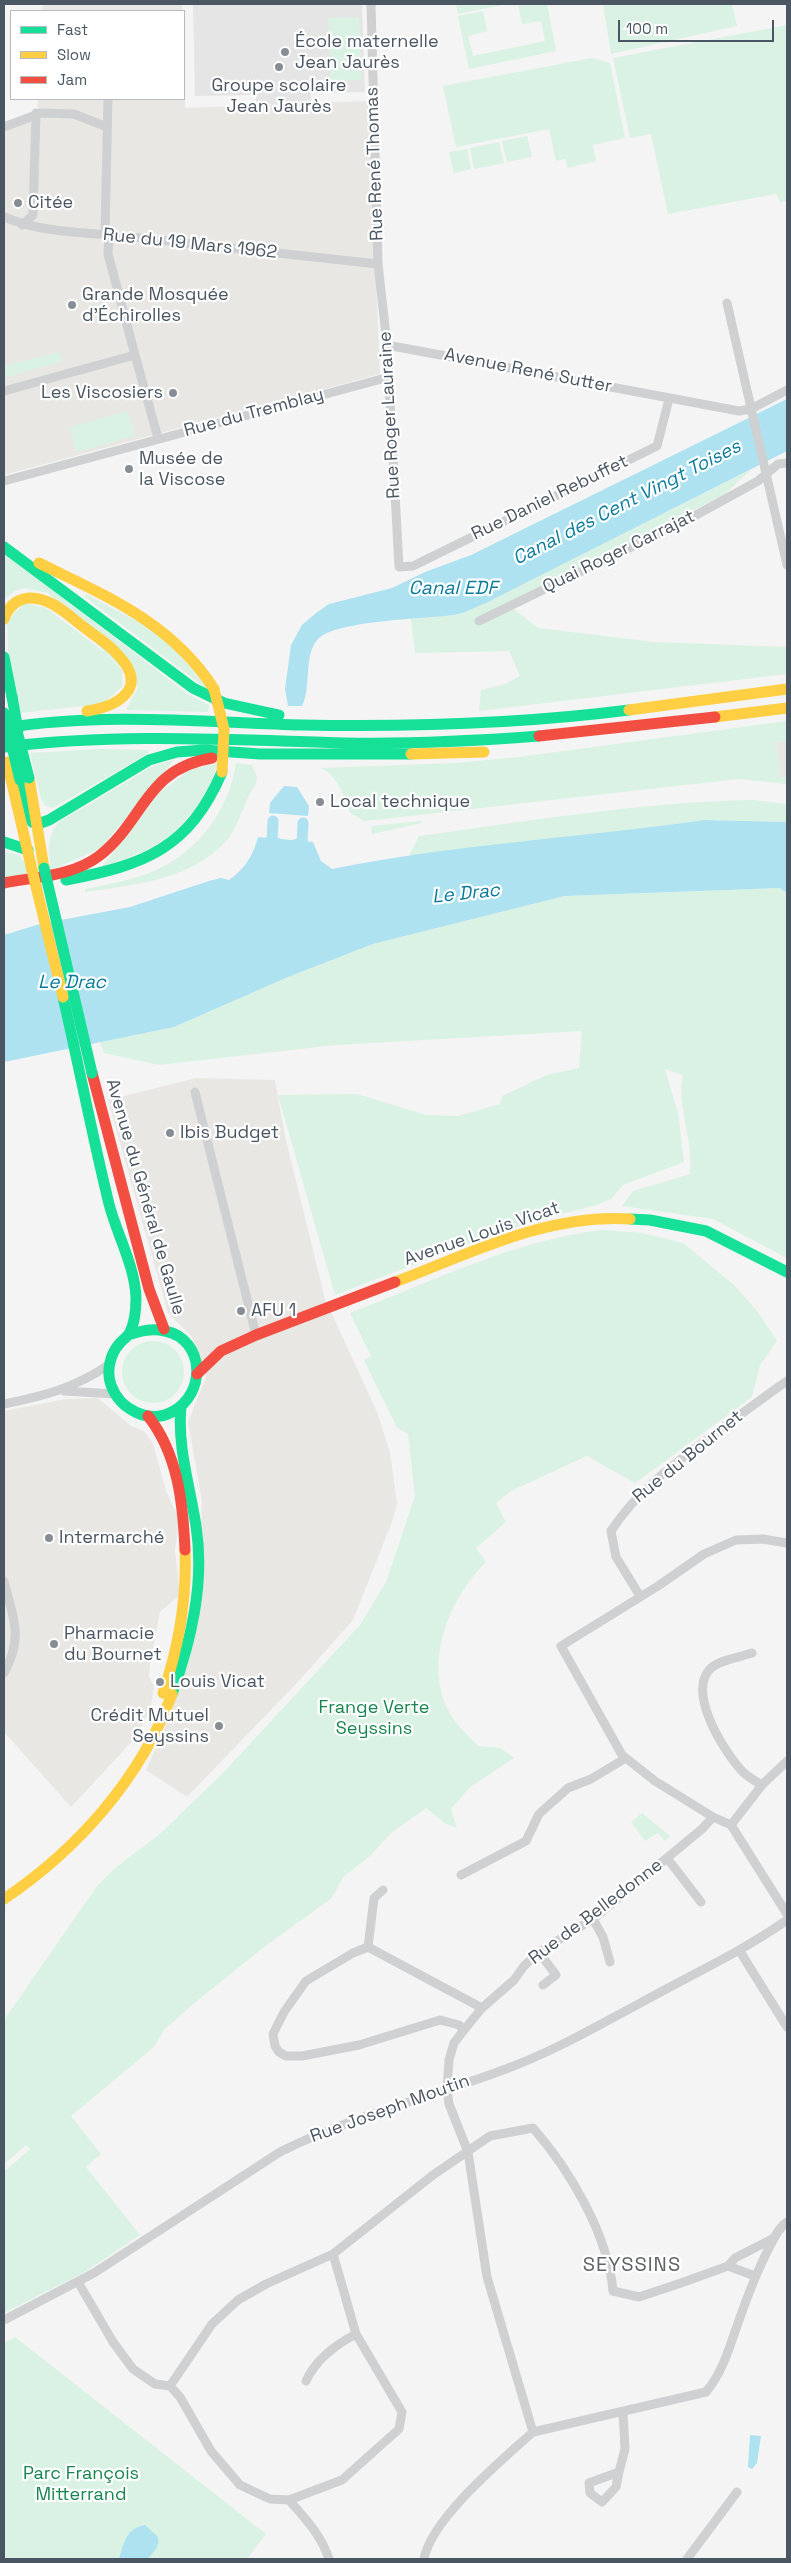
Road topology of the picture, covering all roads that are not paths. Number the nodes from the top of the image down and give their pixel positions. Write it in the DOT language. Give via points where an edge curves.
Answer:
graph roads {
  1 [pos="371,4"];
  2 [pos="108,100"];
  3 [pos="36,113"];
  4 [pos="4,127"];
  5 [pos="108,127"];
  6 [pos="4,217"];
  7 [pos="22,224"];
  8 [pos="107,234"];
  9 [pos="378,264"];
  10 [pos="727,303"];
  11 [pos="387,345"];
  12 [pos="135,355"];
  13 [pos="389,378"];
  14 [pos="787,390"];
  15 [pos="4,391"];
  16 [pos="668,399"];
  17 [pos="751,412"];
  18 [pos="158,438"];
  19 [pos="783,463"];
  20 [pos="766,470"];
  21 [pos="4,481"];
  22 [pos="4,546"];
  23 [pos="787,565"];
  24 [pos="399,567"];
  25 [pos="4,619"];
  26 [pos="480,621"];
  27 [pos="4,657"];
  28 [pos="4,684"];
  29 [pos="787,689"];
  30 [pos="10,698"];
  31 [pos="787,708"];
  32 [pos="4,713"];
  33 [pos="733,715"];
  34 [pos="264,718"];
  35 [pos="70,719"];
  36 [pos="4,728"];
  37 [pos="4,748"];
  38 [pos="260,754"];
  39 [pos="20,780"];
  40 [pos="38,824"];
  41 [pos="4,842"];
  42 [pos="28,850"];
  43 [pos="38,869"];
  44 [pos="4,883"];
  45 [pos="4,892"];
  46 [pos="87,1074"];
  47 [pos="195,1092"];
  48 [pos="787,1272"];
  49 [pos="164,1329"];
  50 [pos="128,1335"];
  51 [pos="256,1335"];
  52 [pos="189,1346"];
  53 [pos="221,1351"];
  54 [pos="110,1364"];
  55 [pos="197,1374"];
  56 [pos="787,1381"];
  57 [pos="62,1391"];
  58 [pos="115,1394"];
  59 [pos="4,1404"];
  60 [pos="181,1406"];
  61 [pos="148,1416"];
  62 [pos="786,1539"];
  63 [pos="4,1581"];
  64 [pos="640,1596"];
  65 [pos="752,1654"];
  66 [pos="4,1673"];
  67 [pos="147,1743"];
  68 [pos="626,1758"];
  69 [pos="787,1761"];
  70 [pos="762,1785"];
  71 [pos="713,1817"];
  72 [pos="731,1824"];
  73 [pos="667,1858"];
  74 [pos="461,1875"];
  75 [pos="383,1890"];
  76 [pos="4,1899"];
  77 [pos="701,1902"];
  78 [pos="787,1914"];
  79 [pos="593,1919"];
  80 [pos="787,1920"];
  81 [pos="368,1947"];
  82 [pos="739,1950"];
  83 [pos="539,1952"];
  84 [pos="610,1962"];
  85 [pos="543,1985"];
  86 [pos="482,2008"];
  87 [pos="786,2023"];
  88 [pos="464,2030"];
  89 [pos="447,2089"];
  90 [pos="468,2152"];
  91 [pos="787,2222"];
  92 [pos="774,2238"];
  93 [pos="333,2254"];
  94 [pos="728,2266"];
  95 [pos="754,2276"];
  96 [pos="78,2282"];
  97 [pos="4,2320"];
  98 [pos="356,2334"];
  99 [pos="306,2381"];
  100 [pos="170,2386"];
  101 [pos="623,2412"];
  102 [pos="533,2432"];
  103 [pos="620,2472"];
  104 [pos="737,2492"];
  105 [pos="288,2500"];
  106 [pos="329,2559"];
  107 [pos="424,2559"];
  108 [pos="688,2559"];
  1 -- 9 [label="street, Rue René Thomas"];
  2 -- 5 [label="street"];
  3 -- 4 [label="street"];
  3 -- 5 [label="street" via="74,114"];
  3 -- 7 [label="street" via="33,215"];
  5 -- 8 [label="street"];
  6 -- 7 [label="street, Rue du 19 Mars 1962"];
  7 -- 8 [label="street, Rue du 19 Mars 1962" via="50,231"];
  8 -- 9 [label="street, Rue du 19 Mars 1962"];
  8 -- 12 [label="street" via="108,254"];
  9 -- 11 [label="street, Rue Roger Lauraine"];
  10 -- 17 [label="street"];
  11 -- 13 [label="street, Rue Roger Lauraine"];
  11 -- 16 [label="street, Avenue René Sutter"];
  12 -- 15 [label="street"];
  12 -- 18 [label="street"];
  13 -- 18 [label="street, Rue du Tremblay"];
  13 -- 24 [label="street, Rue Roger Lauraine"];
  14 -- 17 [label="street"];
  16 -- 17 [label="street, Avenue René Sutter"];
  16 -- 24 [label="street, Rue Daniel Rebuffet" via="657,446 413,566"];
  17 -- 20 [label="street"];
  18 -- 21 [label="street, Rue du Tremblay"];
  19 -- 20 [label="street, Quai Roger Carrajat"];
  20 -- 23 [label="street"];
  20 -- 26 [label="street, Quai Roger Carrajat" via="758,481 689,518"];
  22 -- 34 [label="main road" via="187,684"];
  22 -- 45 [label="main road, bridge" via="155,625 190,653 214,689 225,732 222,772 201,814 163,850 110,871"];
  25 -- 35 [label="main road" via="8,609 19,600 41,599 104,642 126,664 131,680 125,697 107,709 80,712"];
  27 -- 30 [label="main road"];
  28 -- 30 [label="main road"];
  29 -- 34 [label="main road" via="492,724 318,724"];
  30 -- 39 [label="main road, bridge" via="18,736"];
  31 -- 33 [label="main road"];
  32 -- 39 [label="main road, bridge"];
  33 -- 37 [label="main road" via="492,741 394,743 156,735 61,738"];
  33 -- 38 [label="main road" via="715,724 490,752 407,756"];
  34 -- 35 [label="main road"];
  35 -- 36 [label="main road"];
  37 -- 39 [label="main road"];
  38 -- 40 [label="main road" via="204,750 159,756"];
  38 -- 44 [label="main road" via="207,758 181,767 157,785 121,835 99,856 63,872"];
  39 -- 40 [label="main road" via="28,814 32,822"];
  39 -- 42 [label="main road"];
  40 -- 43 [label="main road"];
  41 -- 42 [label="main road"];
  42 -- 43 [label="main road"];
  43 -- 46 [label="main road, bridge"];
  46 -- 49 [label="main road, Avenue du Général de Gaulle" via="148,1289"];
  46 -- 50 [label="main road" via="103,1178 136,1292 135,1312"];
  47 -- 51 [label="street"];
  48 -- 51 [label="main road, Avenue Louis Vicat" via="706,1231 650,1220 604,1217 554,1225 506,1240"];
  49 -- 50 [label="main road" via="146,1328"];
  49 -- 52 [label="main road" via="178,1335"];
  50 -- 54 [label="main road" via="116,1348"];
  51 -- 53 [label="main road, Avenue Louis Vicat"];
  52 -- 53 [label="main road"];
  52 -- 55 [label="main road" via="196,1360"];
  53 -- 55 [label="main road"];
  54 -- 57 [label="street"];
  54 -- 58 [label="main road" via="110,1380"];
  55 -- 60 [label="main road" via="194,1389"];
  56 -- 64 [label="street, Rue du Bournet" via="673,1465 625,1510 611,1531 616,1557"];
  57 -- 58 [label="street"];
  57 -- 59 [label="street"];
  58 -- 61 [label="main road" via="126,1407"];
  60 -- 61 [label="main road" via="166,1415"];
  60 -- 67 [label="main road" via="179,1433 198,1531 198,1593 182,1667 160,1725"];
  61 -- 67 [label="main road" via="166,1442 174,1472 183,1535 185,1593 173,1660"];
  62 -- 64 [label="street" via="736,1540 704,1554"];
  63 -- 66 [label="street" via="16,1636"];
  64 -- 68 [label="street" via="561,1646"];
  65 -- 70 [label="street" via="712,1667 704,1678 704,1699 723,1748 744,1773"];
  67 -- 76 [label="main road" via="125,1782 77,1841"];
  68 -- 71 [label="street" via="655,1781"];
  68 -- 74 [label="street" via="591,1779 568,1788 539,1814 526,1841"];
  69 -- 70 [label="street"];
  70 -- 72 [label="street"];
  71 -- 72 [label="street"];
  71 -- 73 [label="street, Rue de Belledonne"];
  72 -- 78 [label="street"];
  73 -- 77 [label="street"];
  73 -- 79 [label="street, Rue de Belledonne"];
  75 -- 81 [label="street" via="374,1898"];
  79 -- 83 [label="street, Rue de Belledonne"];
  79 -- 84 [label="street" via="603,1937"];
  80 -- 82 [label="street, Rue Joseph Moutin"];
  81 -- 86 [label="street"];
  81 -- 88 [label="street" via="306,1981 273,2034 279,2052 286,2056 302,2056 359,2045 440,2020 459,2025"];
  82 -- 87 [label="street"];
  82 -- 89 [label="street, Rue Joseph Moutin" via="550,2051"];
  83 -- 85 [label="street" via="556,1974"];
  83 -- 86 [label="street, Rue de Belledonne"];
  86 -- 88 [label="street, Rue de Belledonne"];
  88 -- 89 [label="street, Rue de Belledonne" via="454,2043"];
  89 -- 90 [label="street, Rue de Belledonne" via="449,2104"];
  89 -- 96 [label="street, Rue Joseph Moutin" via="333,2127 280,2152"];
  90 -- 93 [label="street" via="433,2175"];
  90 -- 94 [label="street" via="490,2136 533,2128 551,2150 594,2223 611,2267 613,2291 639,2297"];
  90 -- 102 [label="street, Rue de Belledonne" via="487,2277"];
  91 -- 92 [label="street"];
  92 -- 94 [label="street" via="735,2258"];
  92 -- 95 [label="street"];
  93 -- 98 [label="street"];
  93 -- 100 [label="street" via="238,2300 212,2324"];
  94 -- 95 [label="street"];
  95 -- 101 [label="street" via="725,2360 706,2392"];
  96 -- 97 [label="street, Rue Joseph Moutin"];
  96 -- 100 [label="street" via="133,2369 155,2384"];
  98 -- 99 [label="street" via="313,2365"];
  98 -- 105 [label="street" via="402,2412 399,2429 342,2480"];
  100 -- 105 [label="street" via="180,2397 211,2451 240,2485 270,2499"];
  101 -- 102 [label="street"];
  101 -- 103 [label="street" via="625,2449"];
  102 -- 107 [label="street" via="453,2508 438,2528"];
  104 -- 108 [label="street"];
  105 -- 106 [label="street" via="314,2528"];
}
